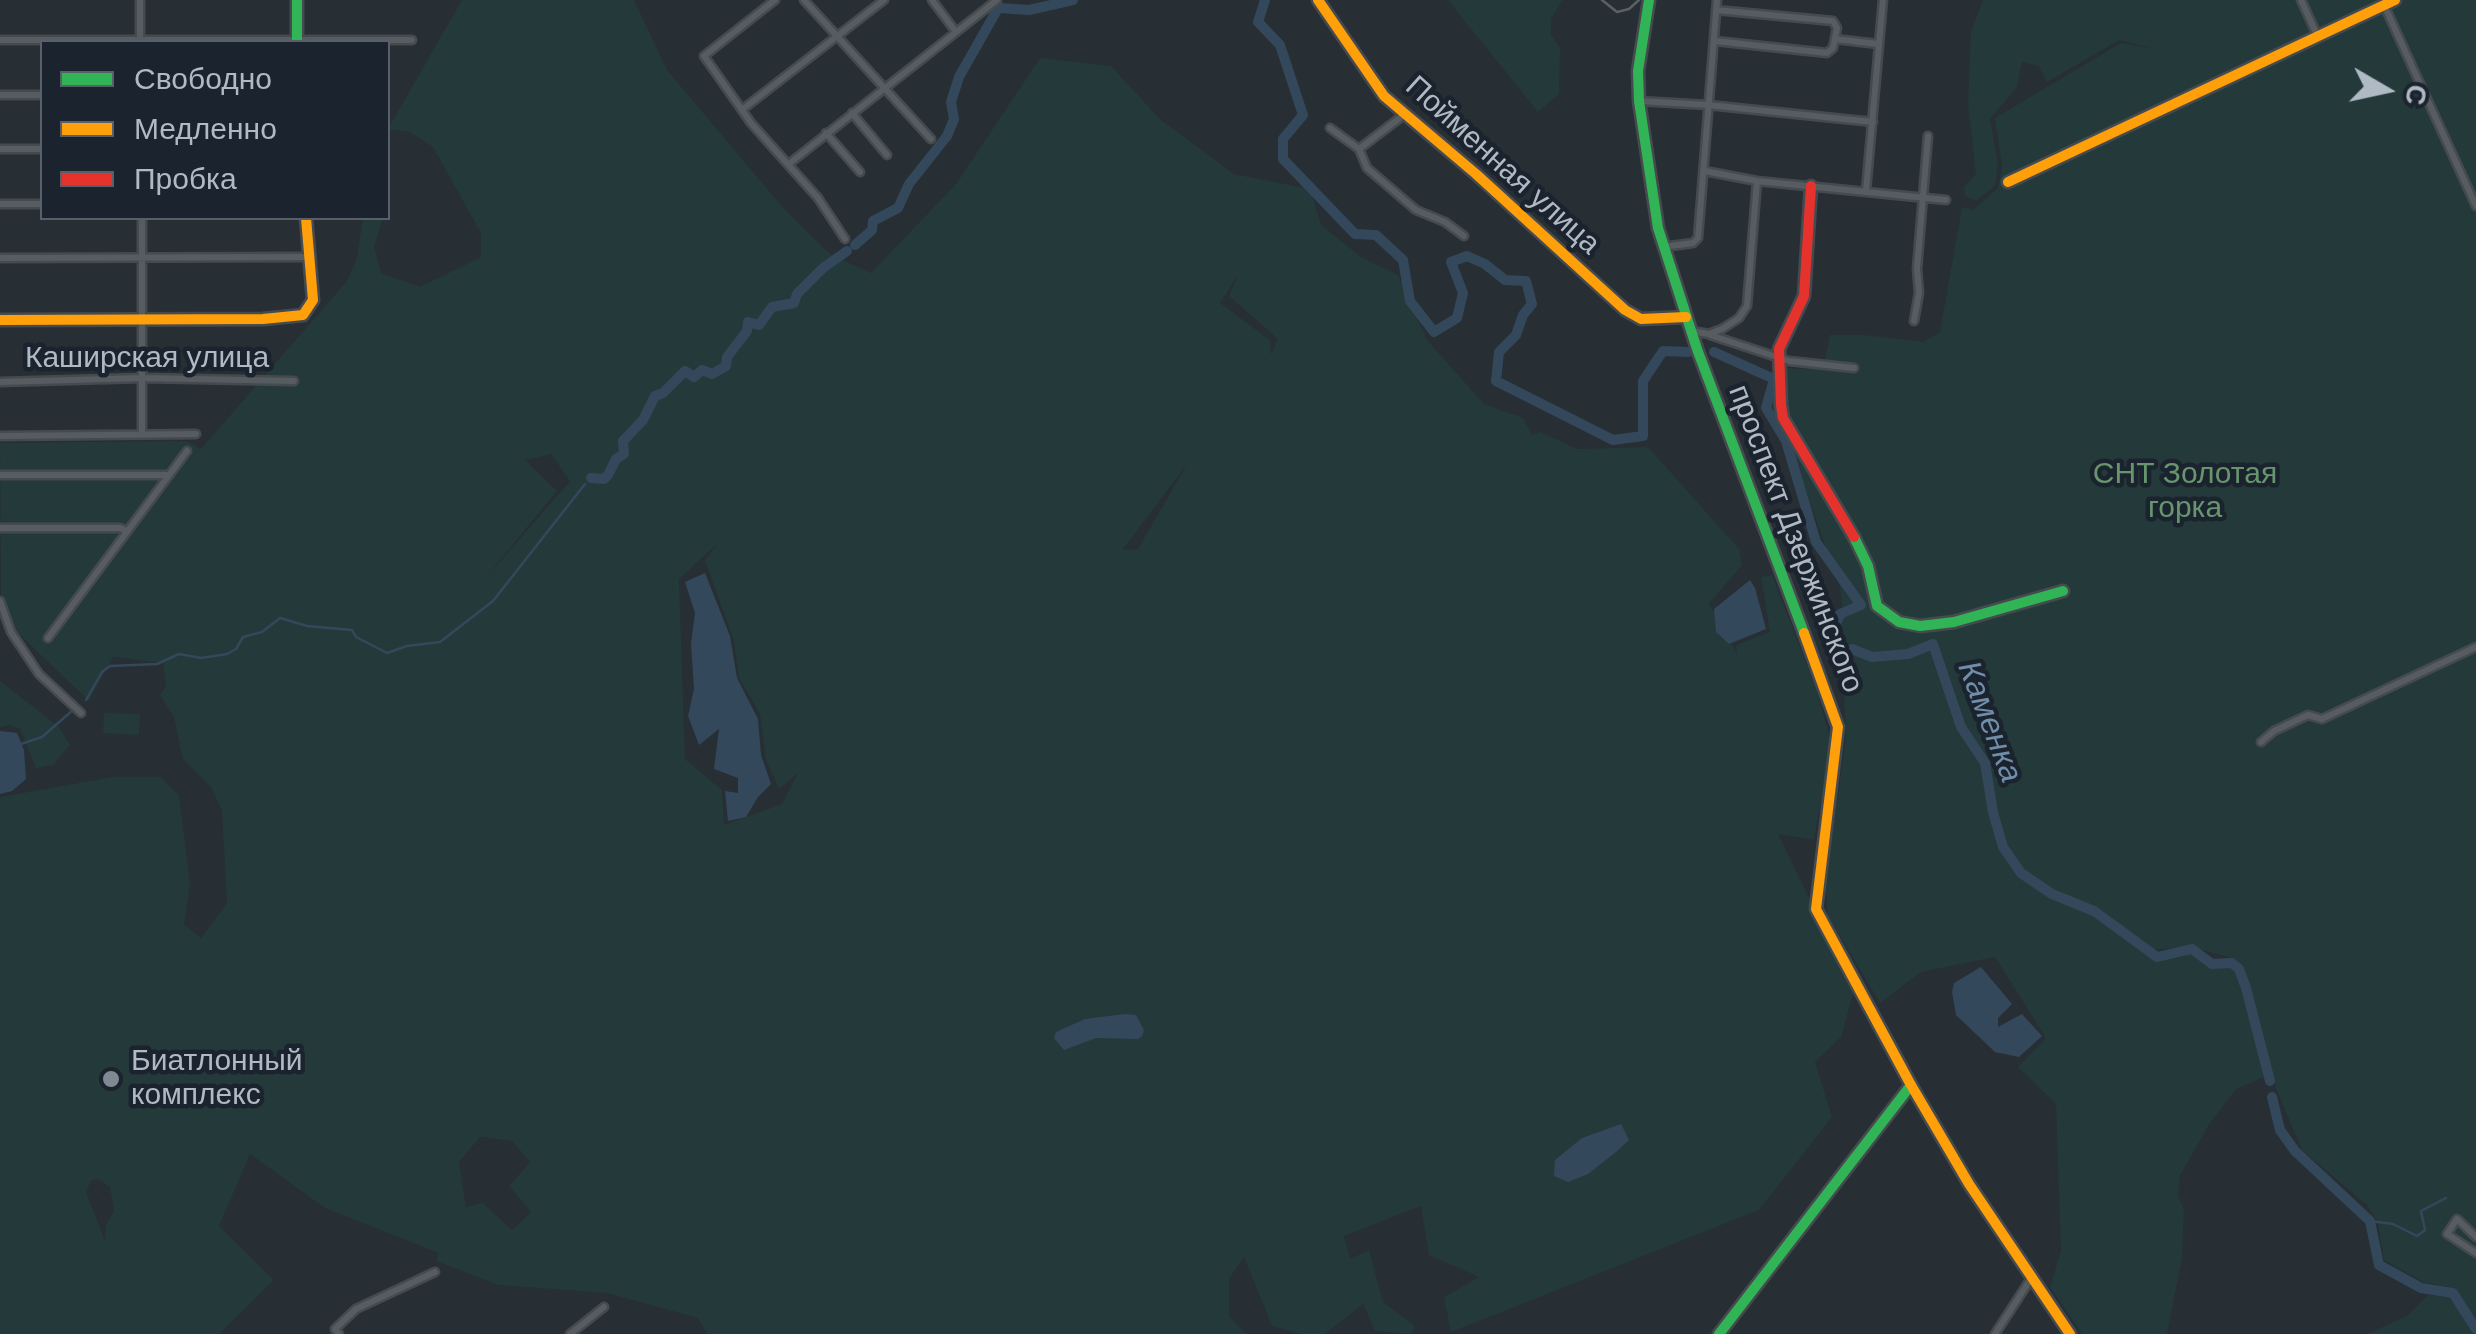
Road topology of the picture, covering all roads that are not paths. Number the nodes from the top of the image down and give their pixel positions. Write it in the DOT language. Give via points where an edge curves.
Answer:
graph roads {
  1 [pos="140,0"];
  2 [pos="298,0"];
  3 [pos="775,0"];
  4 [pos="804,0"];
  5 [pos="884,0"];
  6 [pos="932,0"];
  7 [pos="997,0"];
  8 [pos="1318,0"];
  9 [pos="1650,0"];
  10 [pos="1717,0"];
  11 [pos="1883,0"];
  12 [pos="2301,0"];
  13 [pos="2390,3"];
  14 [pos="1716,10"];
  15 [pos="956,32"];
  16 [pos="2318,36"];
  17 [pos="838,37"];
  18 [pos="1836,39"];
  19 [pos="0,40"];
  20 [pos="40,40"];
  21 [pos="140,40"];
  22 [pos="297,40"];
  23 [pos="390,40"];
  24 [pos="412,40"];
  25 [pos="1715,41"];
  26 [pos="1878,44"];
  27 [pos="884,86"];
  28 [pos="0,95"];
  29 [pos="40,95"];
  30 [pos="1639,101"];
  31 [pos="1708,104"];
  32 [pos="743,109"];
  33 [pos="852,113"];
  34 [pos="1405,114"];
  35 [pos="1873,122"];
  36 [pos="1330,128"];
  37 [pos="826,133"];
  38 [pos="1928,136"];
  39 [pos="932,139"];
  40 [pos="0,149"];
  41 [pos="40,149"];
  42 [pos="1359,149"];
  43 [pos="887,155"];
  44 [pos="790,163"];
  45 [pos="1704,171"];
  46 [pos="860,172"];
  47 [pos="1757,180"];
  48 [pos="2008,182"];
  49 [pos="1812,186"];
  50 [pos="1866,191"];
  51 [pos="1922,196"];
  52 [pos="1946,200"];
  53 [pos="0,204"];
  54 [pos="40,204"];
  55 [pos="2476,206"];
  56 [pos="142,220"];
  57 [pos="306,220"];
  58 [pos="1464,236"];
  59 [pos="845,239"];
  60 [pos="1663,246"];
  61 [pos="0,258"];
  62 [pos="141,258"];
  63 [pos="309,258"];
  64 [pos="142,317"];
  65 [pos="1686,317"];
  66 [pos="0,320"];
  67 [pos="1914,321"];
  68 [pos="1691,332"];
  69 [pos="1709,334"];
  70 [pos="1778,356"];
  71 [pos="1854,368"];
  72 [pos="144,378"];
  73 [pos="294,381"];
  74 [pos="0,382"];
  75 [pos="196,434"];
  76 [pos="142,435"];
  77 [pos="0,436"];
  78 [pos="187,451"];
  79 [pos="169,475"];
  80 [pos="0,476"];
  81 [pos="0,528"];
  82 [pos="126,531"];
  83 [pos="2063,591"];
  84 [pos="0,601"];
  85 [pos="48,638"];
  86 [pos="2476,647"];
  87 [pos="81,713"];
  88 [pos="2261,742"];
  89 [pos="1910,1086"];
  90 [pos="2476,1237"];
  91 [pos="2476,1253"];
  92 [pos="435,1272"];
  93 [pos="2032,1277"];
  94 [pos="604,1307"];
  95 [pos="334,1332"];
  96 [pos="570,1334"];
  97 [pos="1719,1334"];
  98 [pos="1995,1334"];
  99 [pos="2070,1334"];
  1 -- 21 [label="street"];
  2 -- 22 [label="street"];
  3 -- 32 [label="street" via="704,56"];
  4 -- 17 [label="street"];
  5 -- 17 [label="street"];
  6 -- 15 [label="street"];
  7 -- 15 [label="street"];
  8 -- 34 [label="street, Пойменная улица" via="1384,96"];
  9 -- 30 [label="street, проспект Дзержинского"];
  10 -- 14 [label="street"];
  11 -- 26 [label="street"];
  12 -- 16 [label="street"];
  13 -- 16 [label="street"];
  13 -- 55 [label="street"];
  14 -- 18 [label="street" via="1833,21"];
  14 -- 25 [label="street"];
  15 -- 27 [label="street"];
  16 -- 48 [label="street"];
  17 -- 27 [label="street"];
  17 -- 32 [label="street"];
  18 -- 25 [label="street" via="1827,53"];
  18 -- 26 [label="street"];
  19 -- 20 [label="street"];
  23 -- 24 [label="street"];
  25 -- 31 [label="street"];
  26 -- 35 [label="street"];
  27 -- 33 [label="street"];
  27 -- 39 [label="street"];
  28 -- 29 [label="street"];
  30 -- 31 [label="street"];
  30 -- 60 [label="street, проспект Дзержинского"];
  31 -- 35 [label="street"];
  31 -- 45 [label="street"];
  32 -- 44 [label="street"];
  33 -- 37 [label="street"];
  33 -- 43 [label="street"];
  34 -- 42 [label="street"];
  34 -- 65 [label="street, Пойменная улица" via="1634,317"];
  35 -- 50 [label="street"];
  36 -- 42 [label="street"];
  37 -- 44 [label="street"];
  37 -- 46 [label="street"];
  38 -- 51 [label="street"];
  40 -- 41 [label="street"];
  42 -- 58 [label="street" via="1367,168 1416,210"];
  44 -- 59 [label="street"];
  45 -- 47 [label="street"];
  45 -- 60 [label="street" via="1698,238"];
  47 -- 49 [label="street"];
  47 -- 69 [label="street" via="1750,297 1739,318"];
  49 -- 50 [label="street"];
  49 -- 70 [label="street" via="1808,279"];
  50 -- 51 [label="street"];
  51 -- 52 [label="street"];
  51 -- 67 [label="street"];
  53 -- 54 [label="street"];
  56 -- 62 [label="street"];
  57 -- 63 [label="street"];
  60 -- 65 [label="street, проспект Дзержинского"];
  61 -- 62 [label="street"];
  62 -- 63 [label="street"];
  62 -- 64 [label="street"];
  63 -- 64 [label="street" via="314,300 303,315"];
  64 -- 66 [label="street"];
  64 -- 72 [label="street"];
  65 -- 68 [label="street, проспект Дзержинского"];
  68 -- 69 [label="street"];
  68 -- 89 [label="street, проспект Дзержинского" via="1838,727 1816,910"];
  69 -- 70 [label="street"];
  70 -- 71 [label="street"];
  70 -- 83 [label="street" via="1783,418 1844,517 1878,606 1899,622 1920,626"];
  72 -- 73 [label="street, Каширская улица"];
  72 -- 74 [label="street, Каширская улица"];
  72 -- 76 [label="street"];
  75 -- 76 [label="street"];
  76 -- 77 [label="street"];
  78 -- 79 [label="street"];
  79 -- 80 [label="street"];
  79 -- 82 [label="street"];
  81 -- 82 [label="street"];
  82 -- 85 [label="street"];
  84 -- 87 [label="street" via="39,674"];
  86 -- 88 [label="street" via="2322,718 2308,715 2274,730"];
  89 -- 93 [label="street, проспект Дзержинского"];
  89 -- 97 [label="street"];
  90 -- 91 [label="street" via="2457,1219 2447,1234"];
  92 -- 95 [label="street" via="356,1309"];
  93 -- 98 [label="street"];
  93 -- 99 [label="street, проспект Дзержинского"];
  94 -- 96 [label="street"];
}
